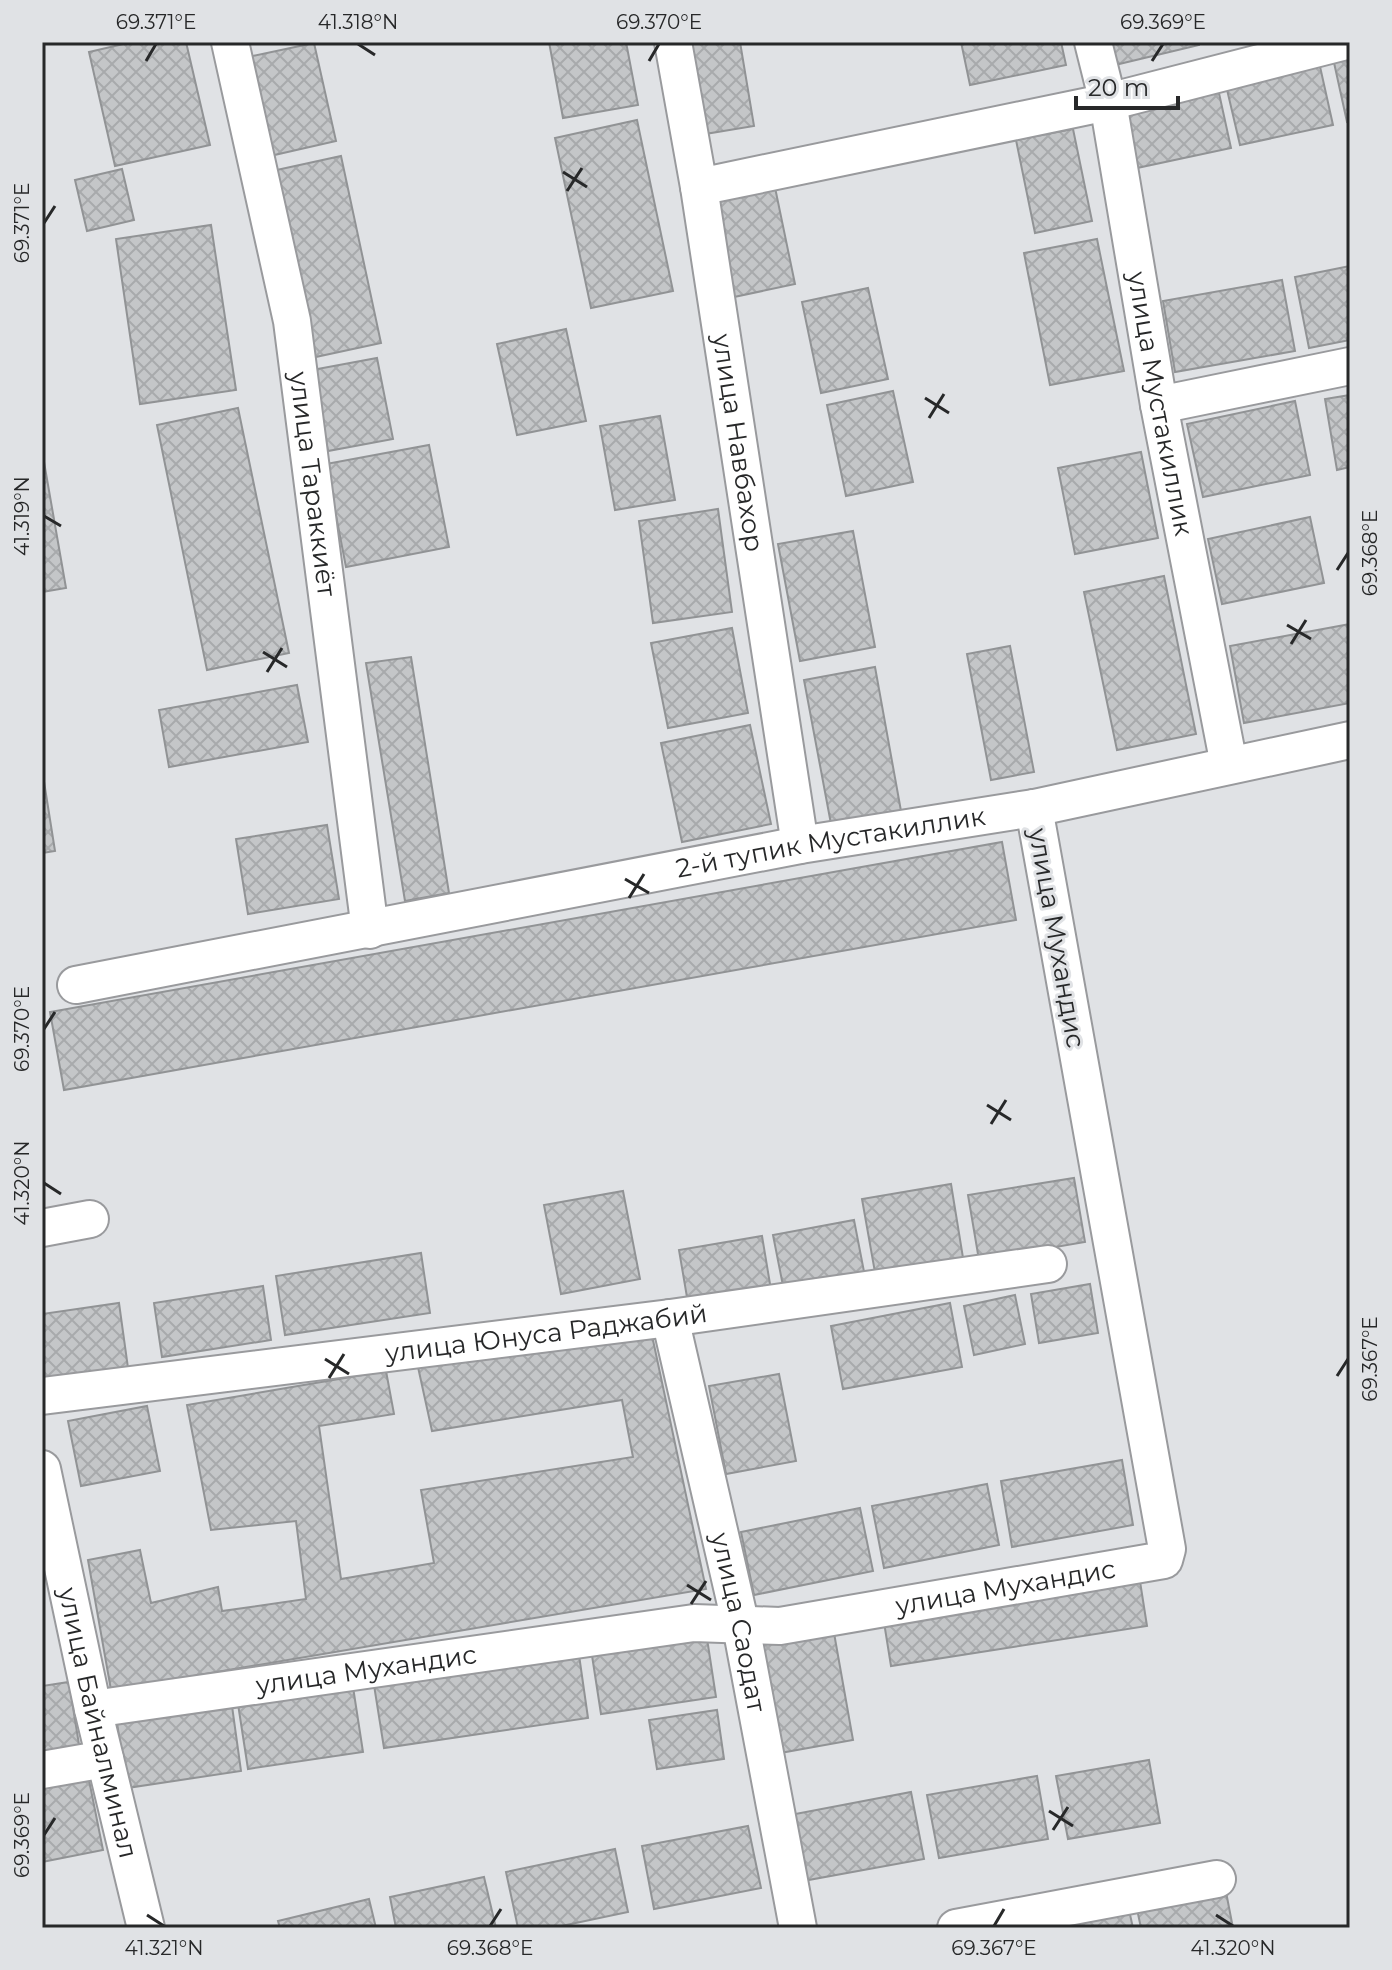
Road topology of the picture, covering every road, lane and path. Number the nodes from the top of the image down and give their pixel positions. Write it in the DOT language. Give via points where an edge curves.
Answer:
graph roads {
  1 [pos="230,42"];
  2 [pos="673,42"];
  3 [pos="1093,42"];
  4 [pos="1342,42"];
  5 [pos="1108,102"];
  6 [pos="699,187"];
  7 [pos="1350,366"];
  8 [pos="1159,405"];
  9 [pos="1350,740"];
  10 [pos="1229,765"];
  11 [pos="1034,808"];
  12 [pos="800,845"];
  13 [pos="370,930"];
  14 [pos="76,985"];
  15 [pos="90,1219"];
  16 [pos="42,1228"];
  17 [pos="1048,1264"];
  18 [pos="670,1318"];
  19 [pos="42,1396"];
  20 [pos="42,1469"];
  21 [pos="741,1626"];
  22 [pos="93,1709"];
  23 [pos="105,1759"];
  24 [pos="42,1770"];
  25 [pos="1217,1879"];
  26 [pos="146,1928"];
  27 [pos="798,1928"];
  28 [pos="956,1928"];
  1 -- 13 [label="street, улица Тараккиёт" via="292,321"];
  2 -- 6 [label="street, улица Навбахор"];
  3 -- 5 [label="street, улица Мустакиллик"];
  4 -- 5 [label="street"];
  5 -- 6 [label="street"];
  5 -- 8 [label="street, улица Мустакиллик"];
  6 -- 12 [label="street, улица Навбахор"];
  7 -- 8 [label="street"];
  8 -- 10 [label="street, улица Мустакиллик"];
  9 -- 10 [label="street, 2-й тупик Мустакиллик"];
  10 -- 11 [label="street, 2-й тупик Мустакиллик"];
  11 -- 12 [label="street, 2-й тупик Мустакиллик"];
  11 -- 21 [label="street, улица Мухандис" via="1167,1549 1164,1560 780,1626"];
  12 -- 13 [label="street, 2-й тупик Мустакиллик"];
  13 -- 14 [label="street, 2-й тупик Мустакиллик"];
  15 -- 16 [label="street"];
  17 -- 18 [label="street, улица Юнуса Раджабий"];
  18 -- 19 [label="street, улица Юнуса Раджабий"];
  18 -- 21 [label="street, улица Саодат"];
  20 -- 22 [label="street, улица Байналминал"];
  21 -- 22 [label="street, улица Мухандис" via="694,1623"];
  21 -- 27 [label="street, улица Саодат"];
  22 -- 23 [label="street, улица Байналминал"];
  23 -- 24 [label="street"];
  23 -- 26 [label="street, улица Байналминал"];
  25 -- 28 [label="street"];
}
